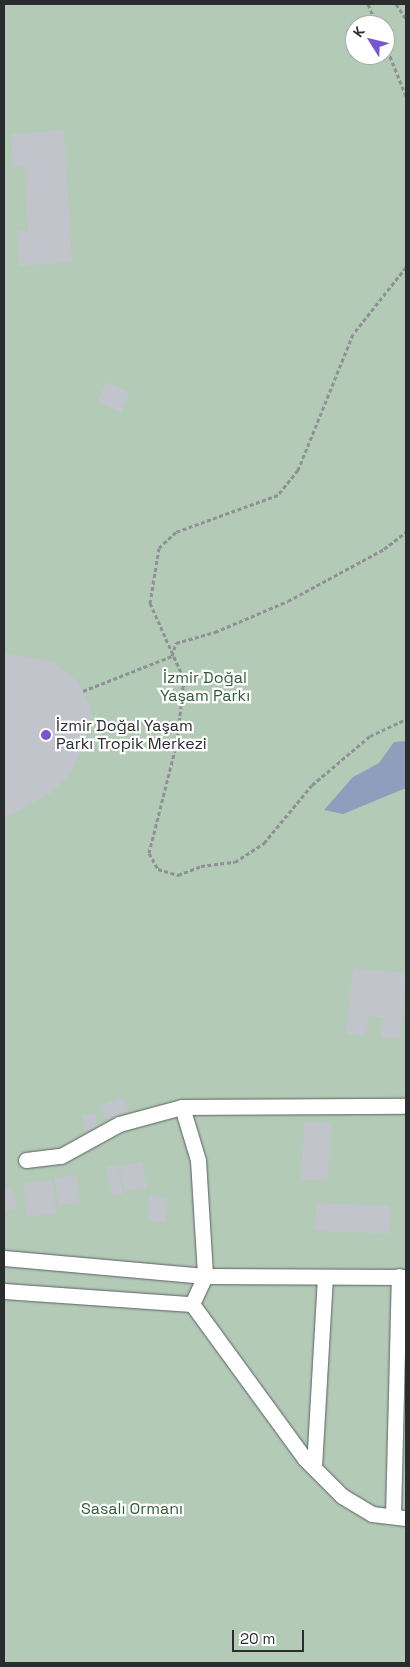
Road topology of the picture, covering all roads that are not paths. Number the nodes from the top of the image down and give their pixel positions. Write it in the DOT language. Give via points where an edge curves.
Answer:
graph roads {
  1 [pos="406,1106"];
  2 [pos="182,1107"];
  3 [pos="26,1160"];
  4 [pos="4,1258"];
  5 [pos="205,1276"];
  6 [pos="403,1276"];
  7 [pos="325,1277"];
  8 [pos="4,1291"];
  9 [pos="192,1304"];
  10 [pos="314,1467"];
  11 [pos="400,1517"];
  1 -- 2 [label="lane"];
  2 -- 3 [label="lane" via="120,1124 61,1156"];
  2 -- 5 [label="lane" via="198,1160"];
  4 -- 5 [label="lane"];
  5 -- 7 [label="lane"];
  5 -- 9 [label="lane"];
  6 -- 7 [label="lane"];
  6 -- 11 [label="lane"];
  7 -- 10 [label="lane"];
  8 -- 9 [label="lane"];
  9 -- 10 [label="lane"];
  10 -- 11 [label="lane" via="342,1496 372,1514"];
}
